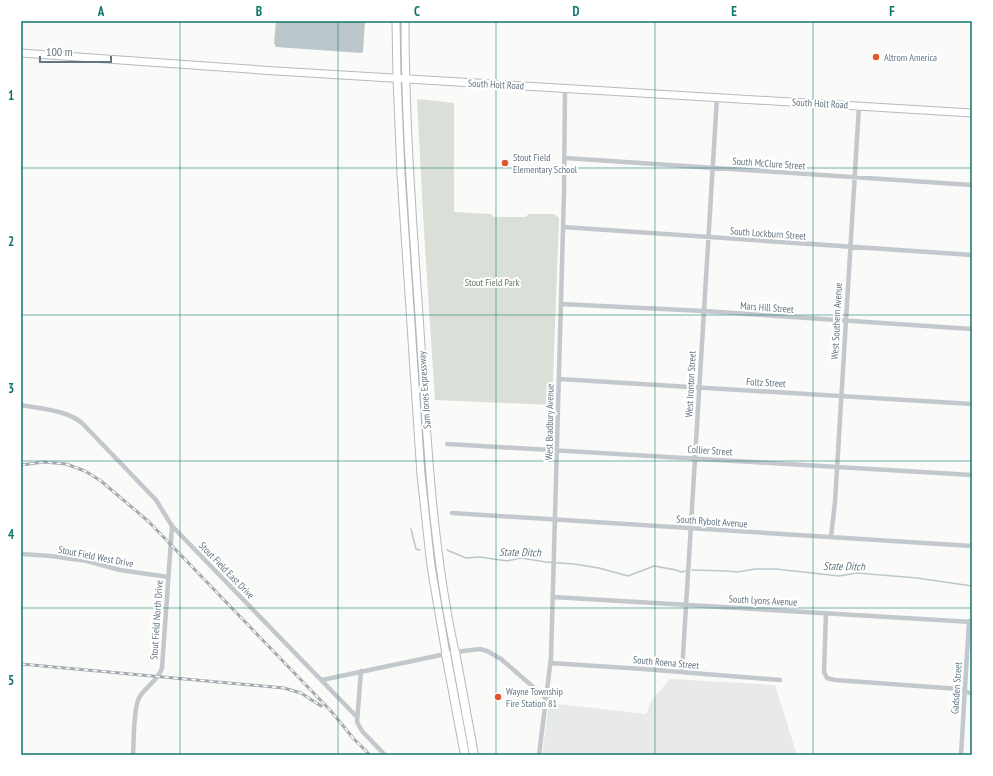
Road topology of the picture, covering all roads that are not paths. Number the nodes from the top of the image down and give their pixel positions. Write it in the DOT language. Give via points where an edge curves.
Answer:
graph roads {
  1 [pos="396,21"];
  2 [pos="405,21"];
  3 [pos="21,53"];
  4 [pos="397,78"];
  5 [pos="406,79"];
  6 [pos="565,88"];
  7 [pos="717,97"];
  8 [pos="858,106"];
  9 [pos="972,113"];
  10 [pos="565,158"];
  11 [pos="713,169"];
  12 [pos="854,178"];
  13 [pos="972,186"];
  14 [pos="563,227"];
  15 [pos="708,237"];
  16 [pos="850,247"];
  17 [pos="972,255"];
  18 [pos="561,304"];
  19 [pos="704,311"];
  20 [pos="845,322"];
  21 [pos="972,329"];
  22 [pos="559,379"];
  23 [pos="699,387"];
  24 [pos="841,396"];
  25 [pos="972,404"];
  26 [pos="21,405"];
  27 [pos="447,444"];
  28 [pos="557,450"];
  29 [pos="696,458"];
  30 [pos="837,468"];
  31 [pos="972,475"];
  32 [pos="452,513"];
  33 [pos="555,520"];
  34 [pos="172,526"];
  35 [pos="691,528"];
  36 [pos="831,537"];
  37 [pos="972,546"];
  38 [pos="21,554"];
  39 [pos="168,577"];
  40 [pos="553,597"];
  41 [pos="687,605"];
  42 [pos="826,613"];
  43 [pos="970,622"];
  44 [pos="455,652"];
  45 [pos="446,654"];
  46 [pos="550,663"];
  47 [pos="361,671"];
  48 [pos="682,672"];
  49 [pos="322,680"];
  50 [pos="780,680"];
  51 [pos="965,690"];
  52 [pos="972,694"];
  53 [pos="547,700"];
  54 [pos="357,717"];
  55 [pos="133,755"];
  56 [pos="385,755"];
  57 [pos="465,755"];
  58 [pos="474,755"];
  59 [pos="539,755"];
  60 [pos="961,755"];
  1 -- 4 [label="main road, Sam Jones Expressway"];
  2 -- 5 [label="main road, Sam Jones Expressway"];
  3 -- 4 [label="main road, South Holt Road"];
  4 -- 5 [label="main road, South Holt Road"];
  4 -- 45 [label="main road, Sam Jones Expressway" via="421,475 431,566"];
  5 -- 6 [label="main road, South Holt Road"];
  5 -- 44 [label="main road, Sam Jones Expressway" via="408,149 430,478 442,579"];
  6 -- 7 [label="main road, South Holt Road"];
  6 -- 10 [label="street, West Bradbury Avenue"];
  7 -- 8 [label="main road, South Holt Road"];
  7 -- 11 [label="street, West Ironton Street"];
  8 -- 9 [label="main road, South Holt Road"];
  8 -- 12 [label="street, West Southern Avenue"];
  10 -- 11 [label="street, South McClure Street"];
  10 -- 14 [label="street, West Bradbury Avenue"];
  11 -- 12 [label="street, South McClure Street"];
  11 -- 15 [label="street, West Ironton Street"];
  12 -- 13 [label="street, South McClure Street"];
  12 -- 16 [label="street, West Southern Avenue"];
  14 -- 15 [label="street, South Lockburn Street"];
  14 -- 18 [label="street, West Bradbury Avenue"];
  15 -- 16 [label="street, South Lockburn Street"];
  15 -- 19 [label="street, West Ironton Street"];
  16 -- 17 [label="street, South Lockburn Street"];
  16 -- 20 [label="street, West Southern Avenue"];
  18 -- 19 [label="street, Mars Hill Street"];
  18 -- 22 [label="street, West Bradbury Avenue"];
  19 -- 20 [label="street, Mars Hill Street"];
  19 -- 23 [label="street, West Ironton Street"];
  20 -- 21 [label="street, Mars Hill Street"];
  20 -- 24 [label="street, West Southern Avenue"];
  22 -- 23 [label="street, Foltz Street"];
  22 -- 28 [label="street, West Bradbury Avenue"];
  23 -- 24 [label="street, Foltz Street"];
  23 -- 29 [label="street, West Ironton Street"];
  24 -- 25 [label="street, Foltz Street"];
  24 -- 30 [label="street, West Southern Avenue"];
  26 -- 34 [label="street, Stout Field East Drive" via="63,413 80,422 156,500"];
  27 -- 28 [label="street, Collier Street"];
  28 -- 29 [label="street, Collier Street"];
  28 -- 33 [label="street, West Bradbury Avenue"];
  29 -- 30 [label="street, Collier Street"];
  29 -- 35 [label="street, West Ironton Street"];
  30 -- 31 [label="street, Collier Street"];
  30 -- 36 [label="street, West Southern Avenue"];
  32 -- 33 [label="street, South Rybolt Avenue"];
  33 -- 35 [label="street, South Rybolt Avenue"];
  33 -- 40 [label="street, West Bradbury Avenue"];
  34 -- 39 [label="street, Stout Field North Drive"];
  34 -- 49 [label="street, Stout Field East Drive"];
  35 -- 36 [label="street, South Rybolt Avenue"];
  35 -- 41 [label="street, West Ironton Street"];
  36 -- 37 [label="street, South Rybolt Avenue"];
  38 -- 39 [label="street, Stout Field West Drive" via="87,561 120,570"];
  39 -- 55 [label="street, Stout Field North Drive" via="162,668 137,704"];
  40 -- 41 [label="street, South Lyons Avenue"];
  40 -- 46 [label="street, West Bradbury Avenue"];
  41 -- 42 [label="street, South Lyons Avenue"];
  41 -- 48 [label="street, West Ironton Street"];
  42 -- 43 [label="street, South Lyons Avenue"];
  42 -- 51 [label="street" via="826,677 835,680"];
  43 -- 51 [label="street, Gadsden Street"];
  44 -- 45 [label="street"];
  44 -- 53 [label="street" via="477,649 487,651 508,664"];
  44 -- 58 [label="highway, Sam Jones Expressway"];
  45 -- 47 [label="street"];
  45 -- 57 [label="highway, Sam Jones Expressway"];
  46 -- 48 [label="street, South Roena Street"];
  46 -- 53 [label="street, West Bradbury Avenue"];
  47 -- 49 [label="street"];
  47 -- 54 [label="street"];
  48 -- 50 [label="street, South Roena Street"];
  49 -- 54 [label="street, Stout Field East Drive"];
  51 -- 52 [label="street"];
  51 -- 60 [label="street, Gadsden Street"];
  53 -- 59 [label="street, West Bradbury Avenue"];
  54 -- 56 [label="street" via="360,729"];
}
